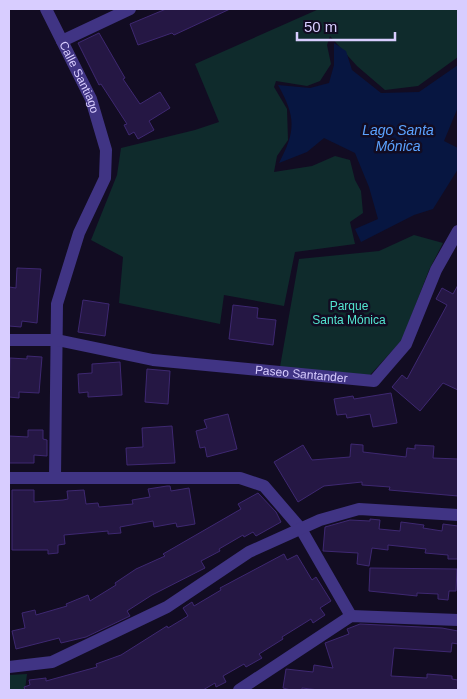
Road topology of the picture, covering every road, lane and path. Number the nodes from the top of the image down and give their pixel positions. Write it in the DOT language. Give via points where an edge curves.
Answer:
graph roads {
  1 [pos="46,9"];
  2 [pos="130,9"];
  3 [pos="62,41"];
  4 [pos="458,232"];
  5 [pos="9,340"];
  6 [pos="57,340"];
  7 [pos="9,478"];
  8 [pos="56,478"];
  9 [pos="458,515"];
  10 [pos="301,529"];
  11 [pos="351,616"];
  12 [pos="458,620"];
  13 [pos="9,667"];
  14 [pos="239,690"];
  1 -- 3 [label="street, Calle Santiago"];
  2 -- 3 [label="street"];
  3 -- 6 [label="street, Calle Santiago" via="91,99 106,150 105,178 79,233 57,304"];
  4 -- 6 [label="street, Paseo Santander" via="436,270 406,344 374,381 153,360"];
  5 -- 6 [label="street"];
  6 -- 8 [label="street, Calle Santiago"];
  7 -- 8 [label="street"];
  8 -- 10 [label="street" via="240,478 264,486"];
  9 -- 10 [label="street" via="359,510 320,520"];
  10 -- 11 [label="street"];
  10 -- 13 [label="street" via="249,552 167,608 70,654 52,662"];
  11 -- 12 [label="street"];
  11 -- 14 [label="street"];
}
